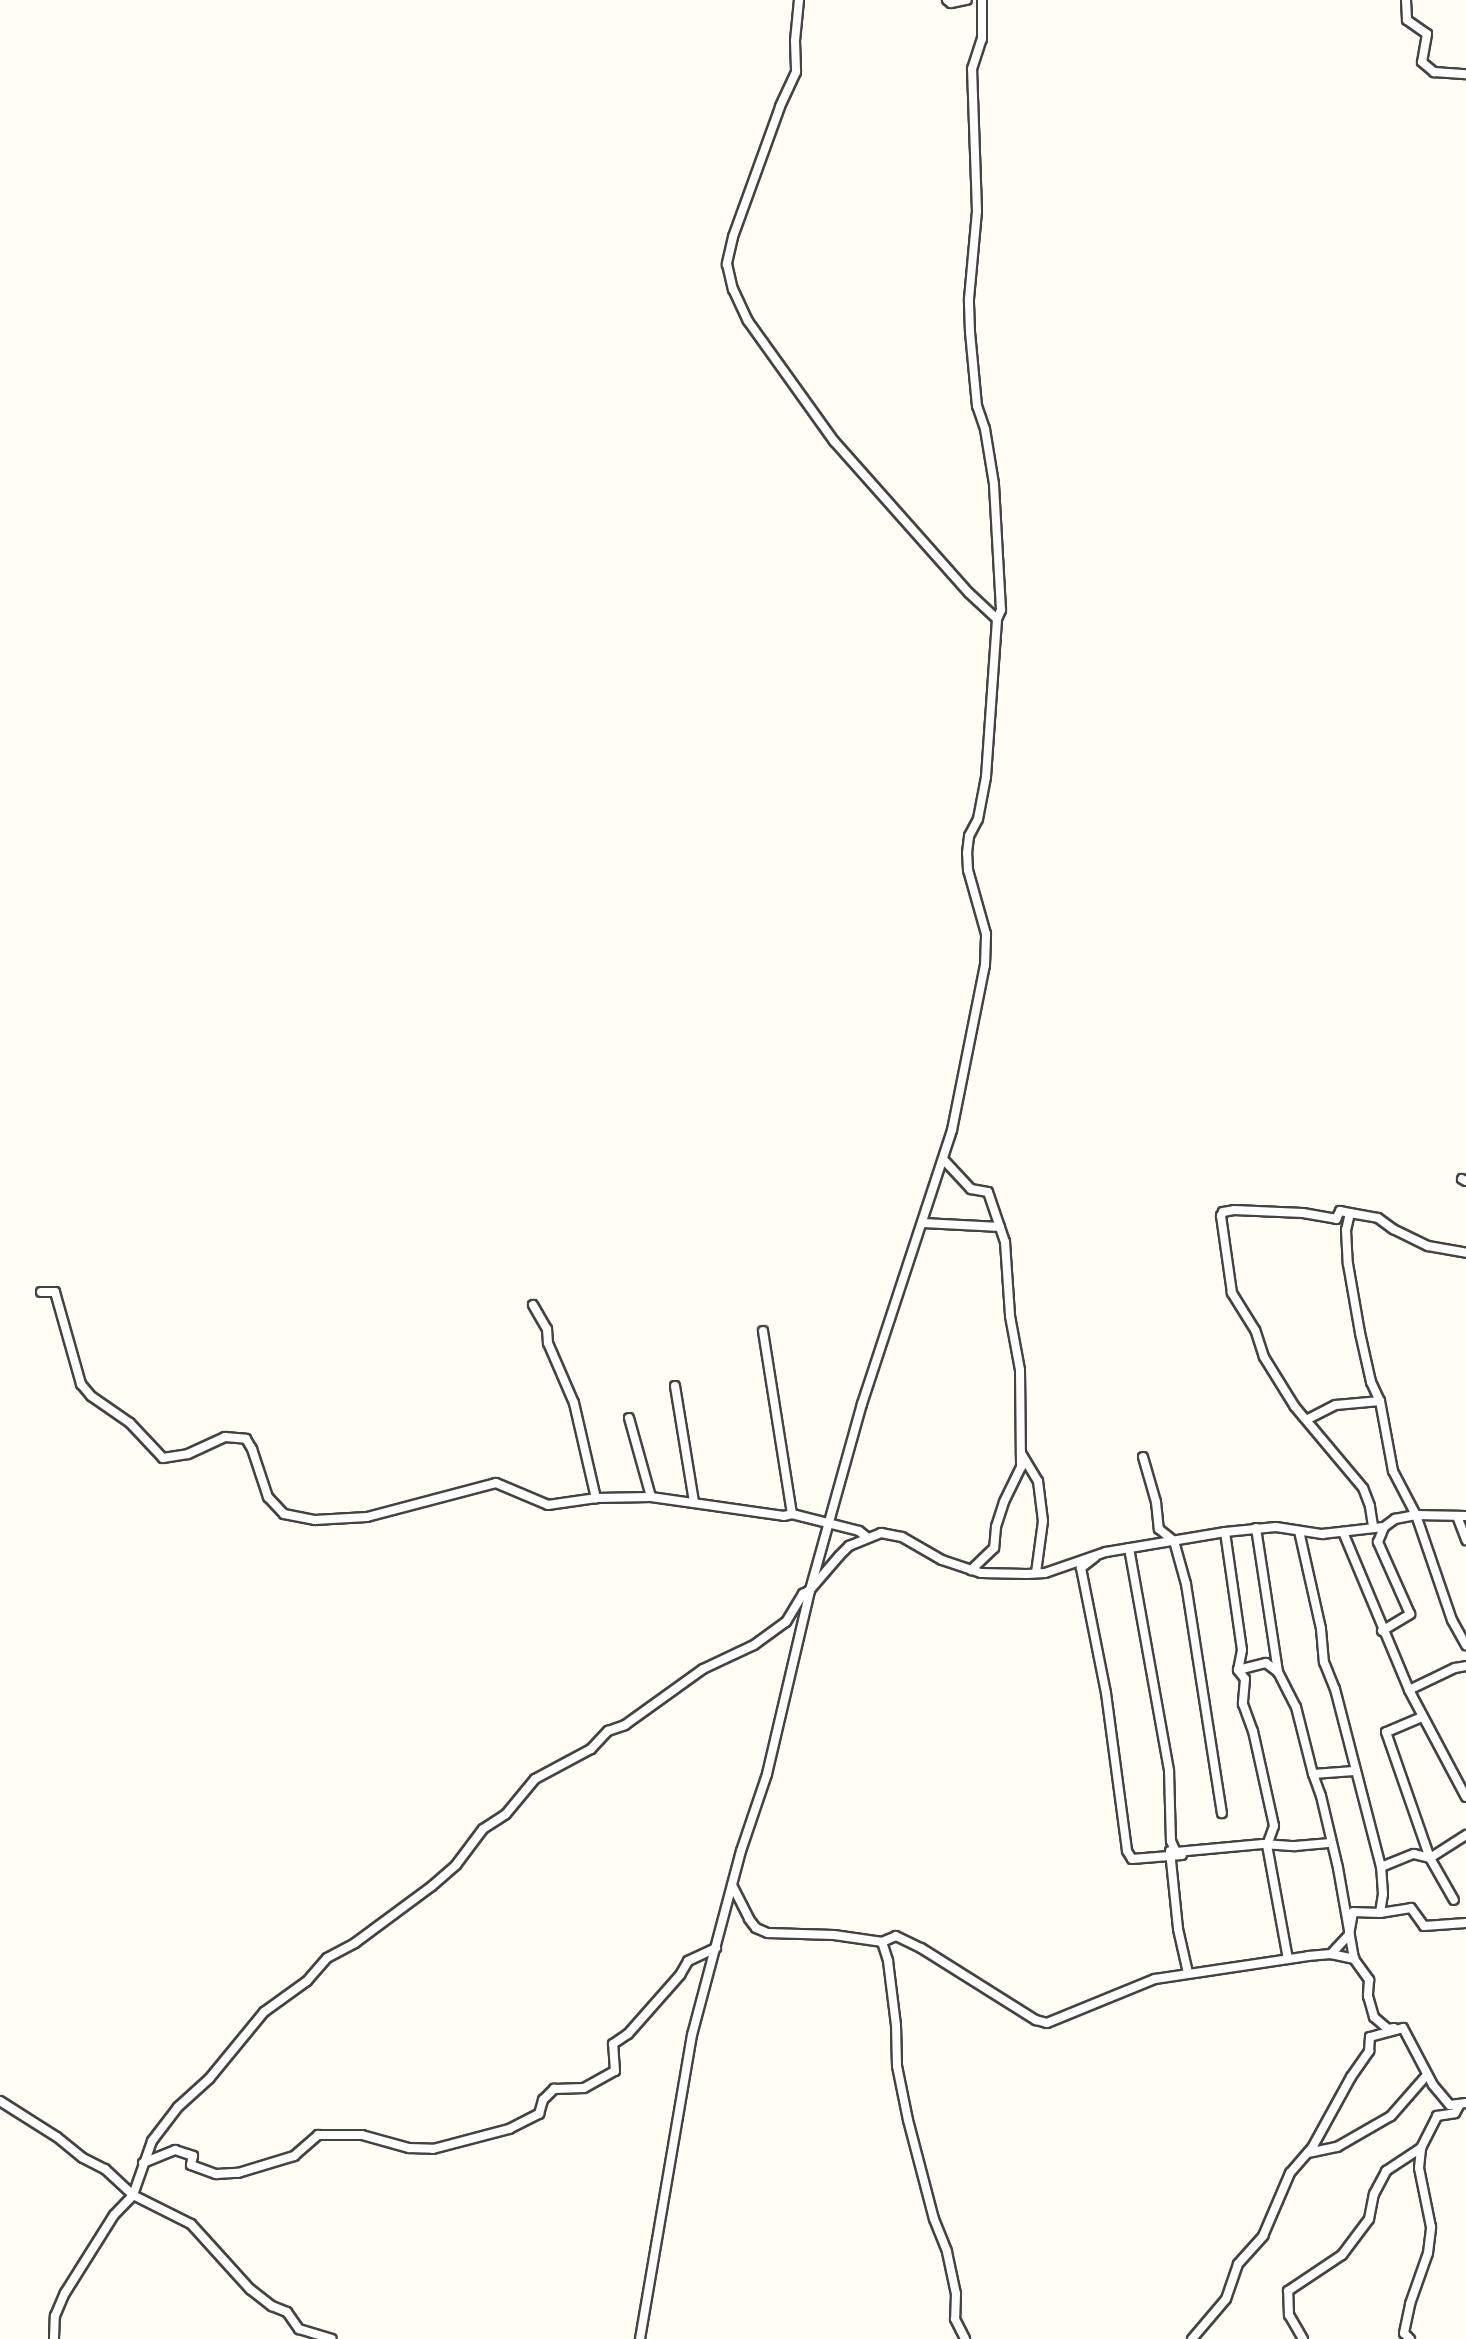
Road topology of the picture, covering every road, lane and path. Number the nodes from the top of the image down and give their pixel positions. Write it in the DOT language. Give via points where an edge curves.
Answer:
graph roads {
  1 [pos="799,0"];
  2 [pos="947,0"];
  3 [pos="967,0"];
  4 [pos="982,0"];
  5 [pos="1406,0"];
  6 [pos="1466,74"];
  7 [pos="997,620"];
  8 [pos="943,1159"];
  9 [pos="1350,1213"];
  10 [pos="923,1223"];
  11 [pos="1000,1227"];
  12 [pos="1466,1253"];
  13 [pos="41,1292"];
  14 [pos="533,1305"];
  15 [pos="763,1331"];
  16 [pos="675,1386"];
  17 [pos="1380,1401"];
  18 [pos="629,1418"];
  19 [pos="1308,1419"];
  20 [pos="1021,1454"];
  21 [pos="1143,1457"];
  22 [pos="651,1497"];
  23 [pos="596,1498"];
  24 [pos="694,1502"];
  25 [pos="792,1514"];
  26 [pos="1416,1515"];
  27 [pos="1462,1516"];
  28 [pos="827,1524"];
  29 [pos="1373,1526"];
  30 [pos="1384,1527"];
  31 [pos="1256,1528"];
  32 [pos="1299,1531"];
  33 [pos="1225,1532"];
  34 [pos="1343,1532"];
  35 [pos="868,1538"];
  36 [pos="1466,1540"];
  37 [pos="1174,1541"];
  38 [pos="1129,1548"];
  39 [pos="1099,1554"];
  40 [pos="971,1570"];
  41 [pos="1036,1573"];
  42 [pos="810,1590"];
  43 [pos="1382,1631"];
  44 [pos="1466,1645"];
  45 [pos="1466,1666"];
  46 [pos="1238,1670"];
  47 [pos="1278,1672"];
  48 [pos="1409,1690"];
  49 [pos="1422,1717"];
  50 [pos="1354,1771"];
  51 [pos="1312,1774"];
  52 [pos="1466,1797"];
  53 [pos="1222,1813"];
  54 [pos="1168,1826"];
  55 [pos="1466,1835"];
  56 [pos="1331,1843"];
  57 [pos="1267,1845"];
  58 [pos="1220,1850"];
  59 [pos="1171,1856"];
  60 [pos="1430,1858"];
  61 [pos="1381,1867"];
  62 [pos="732,1885"];
  63 [pos="1454,1900"];
  64 [pos="1380,1913"];
  65 [pos="1466,1923"];
  66 [pos="1349,1935"];
  67 [pos="883,1942"];
  68 [pos="716,1948"];
  69 [pos="1331,1954"];
  70 [pos="1289,1959"];
  71 [pos="1354,1959"];
  72 [pos="1188,1973"];
  73 [pos="1403,2028"];
  74 [pos="1426,2076"];
  75 [pos="0,2101"];
  76 [pos="1463,2103"];
  77 [pos="1421,2148"];
  78 [pos="1308,2153"];
  79 [pos="143,2163"];
  80 [pos="133,2195"];
  81 [pos="54,2339"];
  82 [pos="331,2339"];
  83 [pos="640,2339"];
  84 [pos="965,2339"];
  85 [pos="1192,2339"];
  86 [pos="1303,2339"];
  87 [pos="1410,2339"];
  1 -- 7 [label="street" via="796,72 733,237 727,264 733,289 748,321 834,441"];
  2 -- 3 [label="street"];
  4 -- 7 [label="street" via="982,39 972,69 976,211 969,299 977,406 994,484 1001,610"];
  5 -- 6 [label="street" via="1407,20 1427,34 1422,62 1434,72"];
  7 -- 8 [label="street" via="986,777 967,853 986,934 985,965"];
  8 -- 10 [label="street"];
  8 -- 11 [label="street" via="971,1189 988,1192"];
  9 -- 12 [label="street" via="1378,1218 1428,1246"];
  9 -- 17 [label="street" via="1346,1230 1349,1264 1371,1382"];
  9 -- 19 [label="street" via="1340,1211 1336,1219 1234,1210 1221,1216 1232,1293 1255,1330 1264,1357 1295,1407"];
  10 -- 11 [label="street"];
  10 -- 28 [label="street"];
  11 -- 20 [label="street" via="1020,1370"];
  13 -- 23 [label="street" via="55,1292 81,1384 91,1396 130,1423 163,1458 180,1456 225,1437 246,1440 268,1497 284,1514 315,1520 367,1517 496,1483 548,1505"];
  14 -- 23 [label="street" via="547,1329 548,1343 574,1403"];
  15 -- 25 [label="street"];
  16 -- 24 [label="street"];
  17 -- 19 [label="street" via="1336,1405"];
  17 -- 26 [label="street" via="1393,1471"];
  18 -- 22 [label="street"];
  19 -- 29 [label="street" via="1363,1488"];
  20 -- 40 [label="street" via="1021,1467 996,1527 994,1548"];
  20 -- 41 [label="street" via="1038,1480 1040,1494 1043,1521"];
  21 -- 37 [label="street" via="1159,1529"];
  22 -- 23 [label="street"];
  22 -- 24 [label="street"];
  24 -- 25 [label="street"];
  25 -- 28 [label="street"];
  26 -- 27 [label="street"];
  26 -- 30 [label="street" via="1395,1519"];
  26 -- 44 [label="street" via="1452,1620"];
  27 -- 36 [label="street"];
  28 -- 35 [label="street" via="859,1531"];
  28 -- 42 [label="street"];
  29 -- 30 [label="street"];
  29 -- 34 [label="street"];
  30 -- 43 [label="street" via="1378,1542 1410,1614"];
  31 -- 32 [label="street"];
  31 -- 33 [label="street"];
  31 -- 47 [label="street"];
  32 -- 34 [label="street"];
  32 -- 50 [label="street" via="1324,1662"];
  33 -- 37 [label="street"];
  33 -- 46 [label="street" via="1242,1650"];
  34 -- 43 [label="street"];
  35 -- 40 [label="street" via="881,1533 902,1537"];
  35 -- 42 [label="street" via="849,1546"];
  37 -- 38 [label="street"];
  37 -- 53 [label="street" via="1186,1584"];
  38 -- 39 [label="street"];
  38 -- 58 [label="street" via="1169,1771 1171,1841 1176,1852"];
  39 -- 41 [label="street"];
  39 -- 59 [label="street" via="1081,1568 1106,1693 1124,1837 1132,1859"];
  40 -- 41 [label="street"];
  42 -- 62 [label="street" via="767,1774"];
  42 -- 79 [label="street" via="786,1622 754,1645 696,1673 625,1725 608,1731 591,1749 535,1779 432,1886 327,1958 307,1981 264,2012 209,2079 164,2123"];
  43 -- 48 [label="street"];
  45 -- 48 [label="street"];
  46 -- 47 [label="street" via="1266,1663"];
  46 -- 57 [label="street" via="1245,1679 1243,1704 1274,1826"];
  47 -- 51 [label="street" via="1296,1707"];
  48 -- 49 [label="street"];
  49 -- 52 [label="street"];
  49 -- 60 [label="street" via="1386,1732"];
  50 -- 51 [label="street"];
  50 -- 61 [label="street"];
  51 -- 56 [label="street"];
  54 -- 59 [label="street"];
  55 -- 60 [label="street"];
  56 -- 57 [label="street"];
  56 -- 66 [label="street"];
  57 -- 58 [label="street"];
  57 -- 70 [label="street"];
  58 -- 59 [label="street"];
  59 -- 72 [label="street" via="1178,1929"];
  60 -- 61 [label="street" via="1414,1854"];
  60 -- 63 [label="street"];
  61 -- 64 [label="street"];
  62 -- 67 [label="street" via="749,1919 768,1933"];
  62 -- 68 [label="street"];
  64 -- 65 [label="street" via="1411,1908 1424,1926"];
  64 -- 66 [label="street" via="1353,1912"];
  66 -- 69 [label="street"];
  66 -- 71 [label="street"];
  67 -- 72 [label="street" via="896,1936 905,1939 1047,2023 1155,1979"];
  67 -- 84 [label="street" via="908,2120 947,2252 956,2294 955,2319"];
  68 -- 79 [label="street" via="688,1961 628,2034 613,2044 615,2071 584,2088 554,2089 543,2099 539,2114 509,2129 433,2149 409,2148 362,2135 318,2134 294,2156 238,2173 216,2174 191,2165 193,2156 175,2150"];
  68 -- 83 [label="street" via="692,2035"];
  69 -- 70 [label="street"];
  69 -- 71 [label="street"];
  70 -- 72 [label="street"];
  71 -- 73 [label="street" via="1369,1980 1374,2017 1388,2029"];
  73 -- 74 [label="street"];
  73 -- 78 [label="street" via="1370,2037 1369,2051"];
  74 -- 76 [label="street" via="1450,2105"];
  74 -- 78 [label="street" via="1391,2116 1337,2147"];
  75 -- 80 [label="street" via="105,2169"];
  76 -- 77 [label="street" via="1455,2113 1437,2116"];
  77 -- 86 [label="street" via="1386,2171 1374,2194 1369,2219 1342,2255 1288,2291 1289,2315"];
  77 -- 87 [label="street" via="1419,2168 1431,2227 1428,2253 1404,2333"];
  78 -- 85 [label="street" via="1290,2173 1263,2236 1238,2264 1226,2299"];
  79 -- 80 [label="street"];
  80 -- 81 [label="street" via="114,2215 65,2293 55,2316"];
  80 -- 82 [label="street" via="191,2224 250,2289 287,2312 299,2329"];
}
